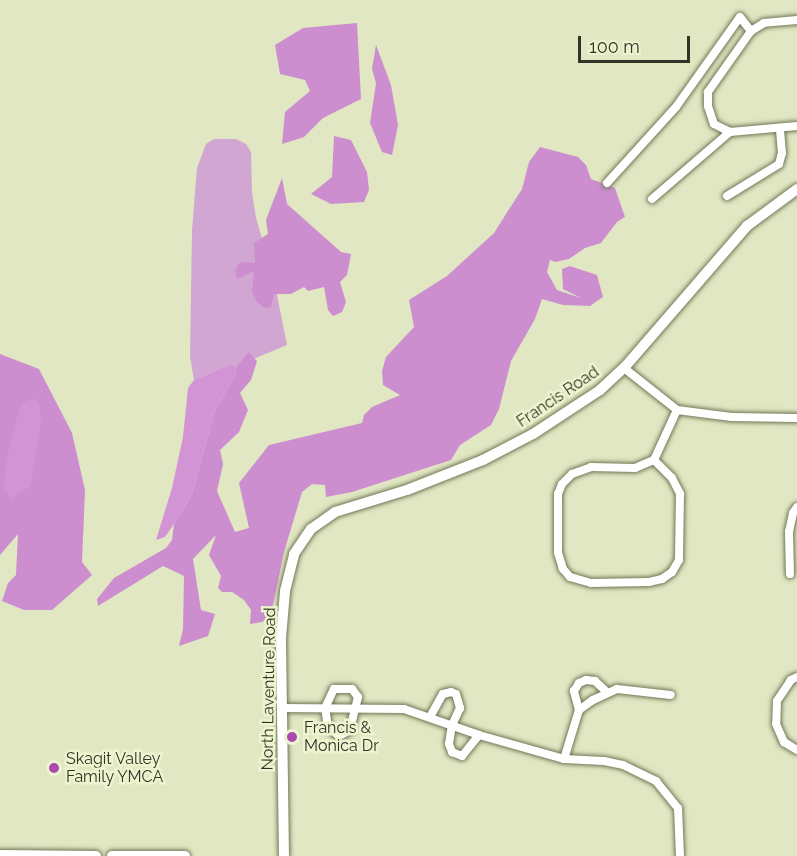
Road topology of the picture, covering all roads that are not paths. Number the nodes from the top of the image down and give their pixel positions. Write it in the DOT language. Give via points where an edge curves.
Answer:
graph roads {
  1 [pos="797,20"];
  2 [pos="751,31"];
  3 [pos="797,126"];
  4 [pos="780,128"];
  5 [pos="730,132"];
  6 [pos="607,183"];
  7 [pos="797,189"];
  8 [pos="727,196"];
  9 [pos="651,199"];
  10 [pos="624,368"];
  11 [pos="677,410"];
  12 [pos="797,418"];
  13 [pos="654,460"];
  14 [pos="797,507"];
  15 [pos="310,529"];
  16 [pos="790,574"];
  17 [pos="797,677"];
  18 [pos="607,692"];
  19 [pos="671,695"];
  20 [pos="282,708"];
  21 [pos="325,708"];
  22 [pos="356,708"];
  23 [pos="579,710"];
  24 [pos="430,717"];
  25 [pos="452,725"];
  26 [pos="479,735"];
  27 [pos="797,750"];
  28 [pos="564,759"];
  29 [pos="0,855"];
  30 [pos="96,856"];
  31 [pos="112,856"];
  32 [pos="185,856"];
  33 [pos="284,856"];
  34 [pos="680,856"];
  1 -- 2 [label="street" via="764,23"];
  2 -- 5 [label="street" via="708,92 714,124"];
  2 -- 6 [label="street" via="740,17 676,107"];
  3 -- 4 [label="street"];
  4 -- 5 [label="street"];
  4 -- 8 [label="street" via="779,164"];
  5 -- 9 [label="street"];
  7 -- 10 [label="street, Francis Road" via="747,226"];
  10 -- 11 [label="street"];
  10 -- 15 [label="street, Francis Road" via="600,390 533,434 445,476 335,512"];
  11 -- 12 [label="street" via="732,417"];
  11 -- 13 [label="street"];
  13 -- 13 [label="street" via="635,468 591,467 572,474 562,484 558,494 558,553 570,577 591,583 649,582 672,572 679,560 680,495 672,478"];
  14 -- 16 [label="street" via="789,532"];
  15 -- 20 [label="street, North Laventure Road" via="294,554 285,591"];
  17 -- 27 [label="street" via="777,701 776,724 784,742"];
  18 -- 19 [label="street" via="647,690"];
  18 -- 23 [label="street"];
  18 -- 23 [label="street" via="595,681 579,683 574,691"];
  20 -- 21 [label="street"];
  20 -- 33 [label="street, North Laventure Road"];
  21 -- 22 [label="street"];
  21 -- 22 [label="street" via="330,693 343,688 352,689 358,697"];
  21 -- 22 [label="street" via="328,727 339,736 350,730"];
  22 -- 24 [label="street" via="404,709"];
  23 -- 28 [label="street"];
  24 -- 25 [label="street"];
  24 -- 25 [label="street" via="443,694 451,692 456,694 460,708"];
  25 -- 26 [label="street"];
  25 -- 26 [label="street" via="449,744 452,752 462,756"];
  26 -- 28 [label="street"];
  28 -- 34 [label="street" via="623,765 656,781 678,808"];
  29 -- 30 [label="street"];
  31 -- 32 [label="street"];
}
